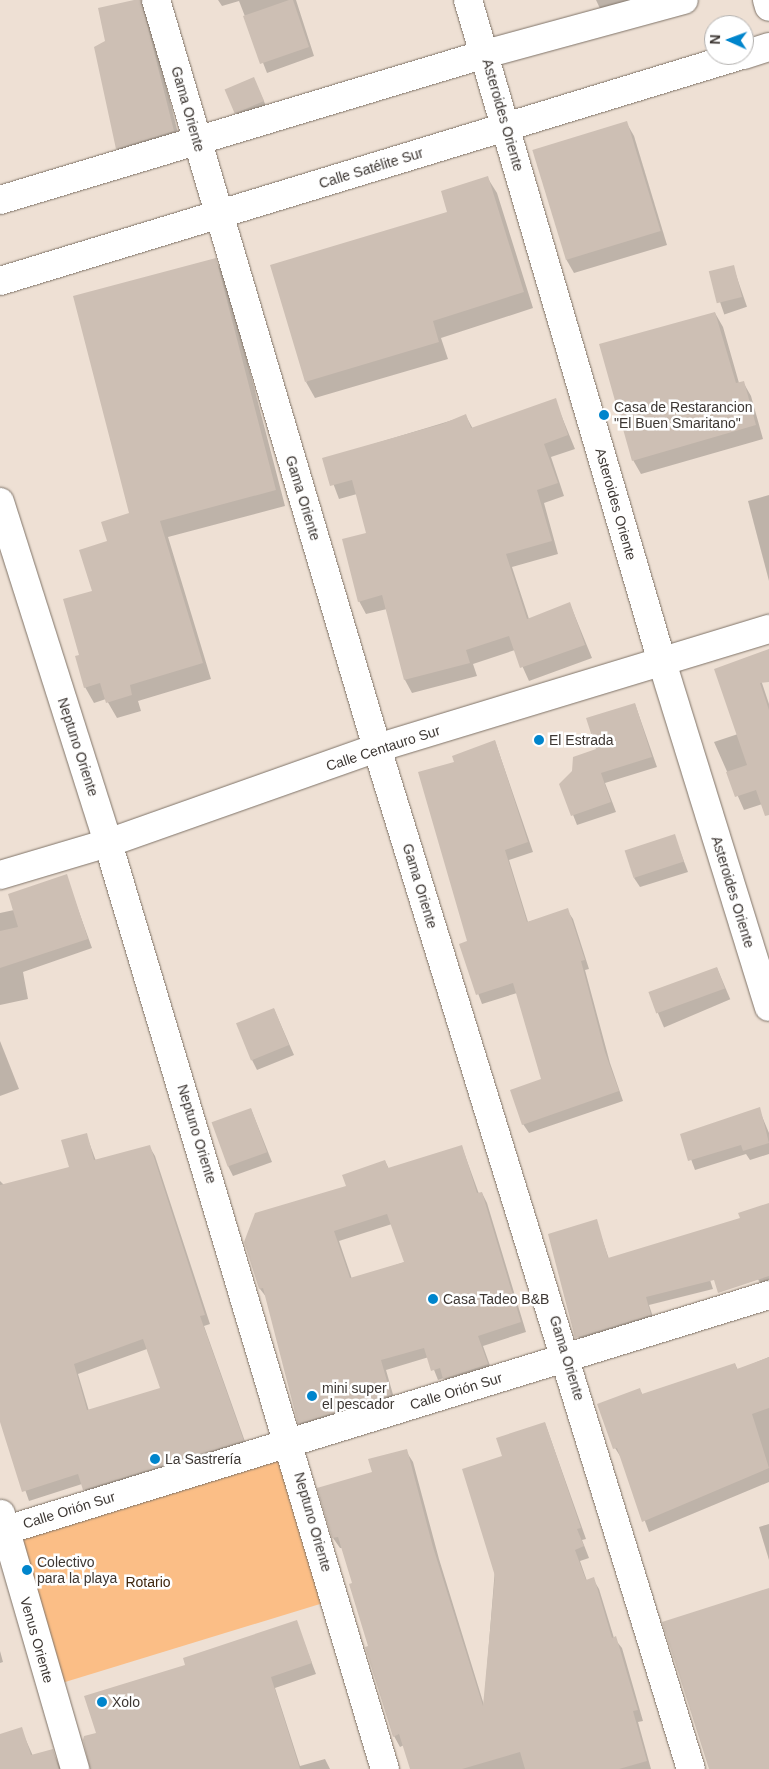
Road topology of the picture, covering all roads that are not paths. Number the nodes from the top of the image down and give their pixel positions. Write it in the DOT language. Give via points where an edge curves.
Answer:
graph roads {
  1 [pos="156,0"];
  2 [pos="468,0"];
  3 [pos="684,0"];
  4 [pos="767,0"];
  5 [pos="769,7"];
  6 [pos="769,47"];
  7 [pos="754,52"];
  8 [pos="485,54"];
  9 [pos="710,65"];
  10 [pos="506,127"];
  11 [pos="198,140"];
  12 [pos="0,200"];
  13 [pos="218,215"];
  14 [pos="0,281"];
  15 [pos="0,502"];
  16 [pos="769,629"];
  17 [pos="662,662"];
  18 [pos="377,748"];
  19 [pos="108,843"];
  20 [pos="0,876"];
  21 [pos="769,1007"];
  22 [pos="769,1295"];
  23 [pos="566,1357"];
  24 [pos="290,1442"];
  25 [pos="2,1524"];
  26 [pos="75,1769"];
  27 [pos="385,1769"];
  28 [pos="692,1769"];
  1 -- 11 [label="street, Gama Oriente"];
  2 -- 8 [label="street, Asteroides Oriente"];
  3 -- 8 [label="street"];
  4 -- 5 [label="street"];
  6 -- 7 [label="street, Calle Satélite Sur"];
  8 -- 10 [label="street, Asteroides Oriente"];
  8 -- 11 [label="street"];
  9 -- 10 [label="street, Calle Satélite Sur"];
  10 -- 13 [label="street, Calle Satélite Sur"];
  10 -- 17 [label="street, Asteroides Oriente"];
  11 -- 12 [label="street"];
  11 -- 13 [label="street, Gama Oriente"];
  13 -- 14 [label="street, Calle Satélite Sur"];
  13 -- 18 [label="street, Gama Oriente"];
  15 -- 19 [label="street, Neptuno Oriente"];
  16 -- 17 [label="street, Calle Centauro Sur"];
  17 -- 18 [label="street, Calle Centauro Sur"];
  17 -- 21 [label="street, Asteroides Oriente"];
  18 -- 19 [label="street, Calle Centauro Sur"];
  18 -- 23 [label="street, Gama Oriente"];
  19 -- 20 [label="street, Calle Centauro Sur"];
  19 -- 24 [label="street, Neptuno Oriente"];
  22 -- 23 [label="street, Calle Orión Sur"];
  23 -- 24 [label="street, Calle Orión Sur"];
  23 -- 28 [label="street, Gama Oriente"];
  24 -- 25 [label="street, Calle Orión Sur"];
  24 -- 27 [label="street, Neptuno Oriente"];
  25 -- 26 [label="street, Venus Oriente"];
}
